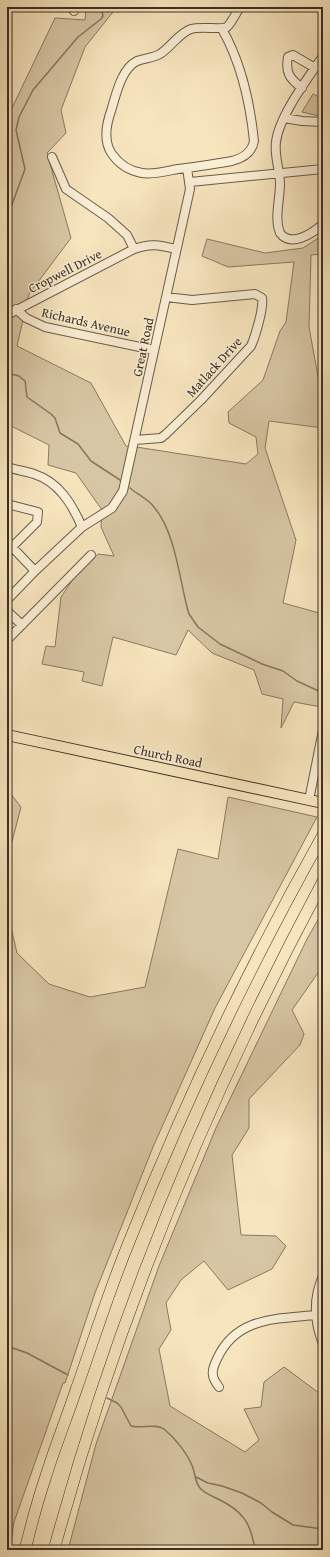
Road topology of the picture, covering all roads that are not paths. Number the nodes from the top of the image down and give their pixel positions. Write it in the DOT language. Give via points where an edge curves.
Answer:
graph roads {
  1 [pos="240,7"];
  2 [pos="222,29"];
  3 [pos="323,56"];
  4 [pos="315,68"];
  5 [pos="302,88"];
  6 [pos="284,118"];
  7 [pos="323,122"];
  8 [pos="52,157"];
  9 [pos="187,168"];
  10 [pos="323,169"];
  11 [pos="280,174"];
  12 [pos="190,182"];
  13 [pos="323,224"];
  14 [pos="134,249"];
  15 [pos="176,249"];
  16 [pos="166,297"];
  17 [pos="16,310"];
  18 [pos="7,315"];
  19 [pos="154,350"];
  20 [pos="135,440"];
  21 [pos="7,467"];
  22 [pos="7,504"];
  23 [pos="82,527"];
  24 [pos="10,549"];
  25 [pos="91,554"];
  26 [pos="35,571"];
  27 [pos="7,600"];
  28 [pos="7,611"];
  29 [pos="22,625"];
  30 [pos="7,640"];
  31 [pos="323,730"];
  32 [pos="7,735"];
  33 [pos="309,800"];
  34 [pos="323,803"];
  35 [pos="323,835"];
  36 [pos="323,881"];
  37 [pos="323,1276"];
  38 [pos="316,1315"];
  39 [pos="323,1344"];
  40 [pos="219,1387"];
  41 [pos="25,1550"];
  42 [pos="54,1550"];
  1 -- 2 [label="street" via="229,24"];
  2 -- 9 [label="street" via="239,65 245,87 253,147 239,160"];
  2 -- 9 [label="street" via="190,29 160,54 132,65 121,81 107,124 106,138 112,154 126,167 141,173"];
  3 -- 4 [label="street"];
  4 -- 5 [label="street"];
  4 -- 5 [label="street" via="293,55 288,57 287,65 291,79"];
  5 -- 6 [label="street"];
  6 -- 7 [label="street"];
  6 -- 11 [label="street" via="276,141"];
  8 -- 14 [label="street" via="66,189 108,218 127,235"];
  9 -- 12 [label="street"];
  10 -- 11 [label="street"];
  11 -- 12 [label="street"];
  11 -- 13 [label="street" via="277,219 282,236 301,238"];
  12 -- 15 [label="street, Great Road"];
  14 -- 15 [label="street, Cropwell Drive" via="147,244"];
  14 -- 17 [label="street, Cropwell Drive"];
  15 -- 16 [label="street, Great Road"];
  16 -- 19 [label="street, Great Road"];
  16 -- 20 [label="street, Matlack Drive" via="192,300 252,294 259,296 262,306 250,346 201,400 161,438"];
  17 -- 18 [label="street, Cropwell Drive"];
  17 -- 19 [label="street, Richards Avenue" via="45,327"];
  19 -- 20 [label="street, Great Road"];
  20 -- 23 [label="street, Great Road" via="126,483 120,496 112,508"];
  21 -- 23 [label="street" via="37,475 54,484 66,496"];
  22 -- 24 [label="street" via="38,512 36,522"];
  23 -- 26 [label="street, Great Road"];
  24 -- 26 [label="street"];
  25 -- 29 [label="street"];
  26 -- 27 [label="street, Great Road"];
  28 -- 29 [label="street"];
  29 -- 30 [label="street"];
  31 -- 33 [label="street"];
  32 -- 33 [label="main road, Church Road"];
  33 -- 34 [label="main road, Church Road"];
  35 -- 41 [label="highway" via="243,985 163,1158 94,1334 45,1478"];
  36 -- 42 [label="highway" via="230,1068 160,1230 110,1366"];
  37 -- 38 [label="street" via="317,1294"];
  38 -- 39 [label="street"];
  38 -- 40 [label="street" via="265,1321 236,1334 226,1343 216,1361 213,1380"];
}
